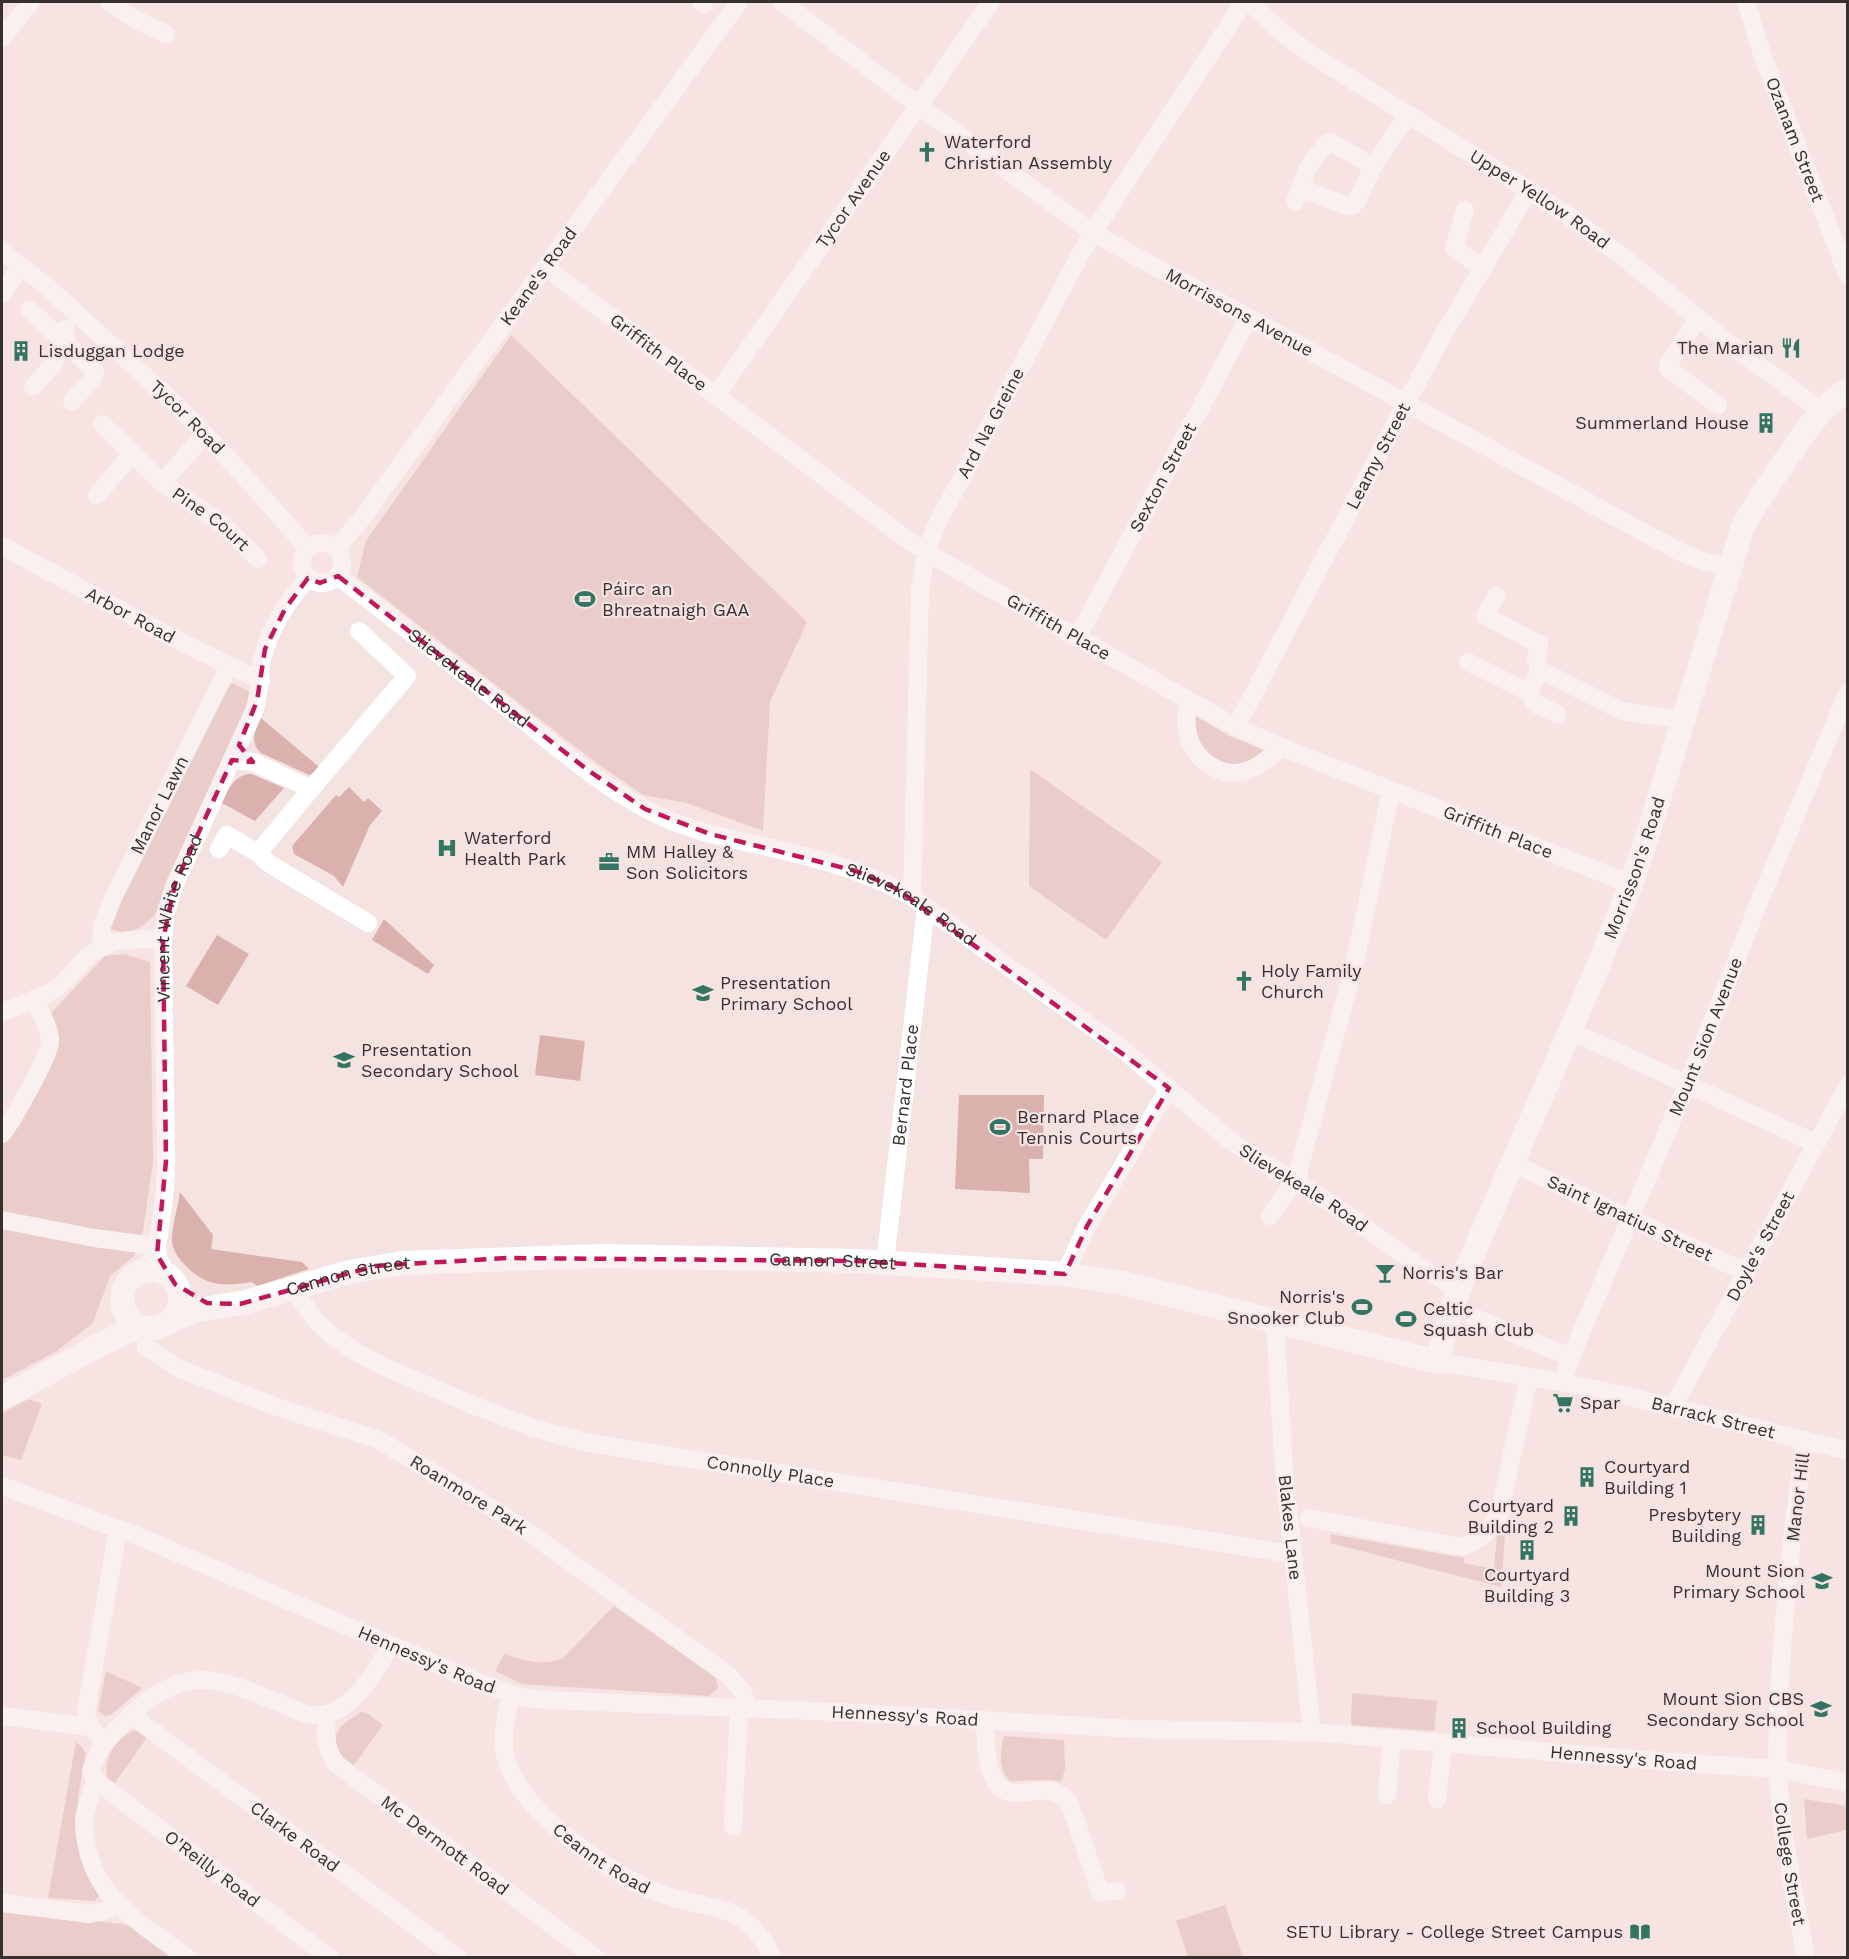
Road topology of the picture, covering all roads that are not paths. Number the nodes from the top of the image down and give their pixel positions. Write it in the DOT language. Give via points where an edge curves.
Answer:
graph roads {
  1 [pos="31,2"];
  2 [pos="109,2"];
  3 [pos="739,2"];
  4 [pos="783,2"];
  5 [pos="991,2"];
  6 [pos="1244,2"];
  7 [pos="1249,2"];
  8 [pos="1746,2"];
  9 [pos="166,34"];
  10 [pos="2,38"];
  11 [pos="918,105"];
  12 [pos="1408,115"];
  13 [pos="1373,166"];
  14 [pos="1529,190"];
  15 [pos="1465,210"];
  16 [pos="1093,233"];
  17 [pos="2,251"];
  18 [pos="21,266"];
  19 [pos="545,267"];
  20 [pos="1482,268"];
  21 [pos="1848,276"];
  22 [pos="2,294"];
  23 [pos="30,310"];
  24 [pos="79,314"];
  25 [pos="1698,318"];
  26 [pos="1248,319"];
  27 [pos="64,332"];
  28 [pos="33,387"];
  29 [pos="1848,390"];
  30 [pos="717,394"];
  31 [pos="72,401"];
  32 [pos="1406,403"];
  33 [pos="1718,405"];
  34 [pos="1822,411"];
  35 [pos="102,424"];
  36 [pos="206,434"];
  37 [pos="131,454"];
  38 [pos="162,483"];
  39 [pos="97,495"];
  40 [pos="2,546"];
  41 [pos="308,548"];
  42 [pos="336,549"];
  43 [pos="926,552"];
  44 [pos="258,559"];
  45 [pos="1728,567"];
  46 [pos="338,576"];
  47 [pos="308,578"];
  48 [pos="1496,596"];
  49 [pos="359,631"];
  50 [pos="1077,638"];
  51 [pos="1468,662"];
  52 [pos="229,666"];
  53 [pos="1540,670"];
  54 [pos="261,681"];
  55 [pos="1528,692"];
  56 [pos="1848,692"];
  57 [pos="1188,701"];
  58 [pos="1557,714"];
  59 [pos="1683,720"];
  60 [pos="1236,727"];
  61 [pos="1281,747"];
  62 [pos="235,752"];
  63 [pos="311,789"];
  64 [pos="1392,791"];
  65 [pos="227,835"];
  66 [pos="258,853"];
  67 [pos="1632,884"];
  68 [pos="919,902"];
  69 [pos="368,923"];
  70 [pos="163,940"];
  71 [pos="101,946"];
  72 [pos="34,999"];
  73 [pos="2,1012"];
  74 [pos="1571,1031"];
  75 [pos="1687,1085"];
  76 [pos="1848,1085"];
  77 [pos="1169,1088"];
  78 [pos="2,1134"];
  79 [pos="1815,1143"];
  80 [pos="1514,1164"];
  81 [pos="1297,1182"];
  82 [pos="1270,1216"];
  83 [pos="1630,1218"];
  84 [pos="2,1220"];
  85 [pos="157,1246"];
  86 [pos="885,1262"];
  87 [pos="1745,1272"];
  88 [pos="1065,1274"];
  89 [pos="135,1276"];
  90 [pos="171,1280"];
  91 [pos="292,1288"];
  92 [pos="1459,1288"];
  93 [pos="122,1300"];
  94 [pos="224,1306"];
  95 [pos="1473,1317"];
  96 [pos="1275,1322"];
  97 [pos="154,1332"];
  98 [pos="94,1348"];
  99 [pos="1570,1358"];
  100 [pos="1437,1362"];
  101 [pos="1529,1377"];
  102 [pos="1562,1382"];
  103 [pos="2,1398"];
  104 [pos="1673,1407"];
  105 [pos="1805,1440"];
  106 [pos="1848,1451"];
  107 [pos="2,1486"];
  108 [pos="1309,1518"];
  109 [pos="118,1528"];
  110 [pos="1292,1554"];
  111 [pos="391,1645"];
  112 [pos="511,1695"];
  113 [pos="744,1709"];
  114 [pos="327,1714"];
  115 [pos="131,1715"];
  116 [pos="2,1716"];
  117 [pos="985,1721"];
  118 [pos="90,1727"];
  119 [pos="1312,1732"];
  120 [pos="1392,1739"];
  121 [pos="105,1742"];
  122 [pos="1443,1743"];
  123 [pos="1778,1769"];
  124 [pos="94,1780"];
  125 [pos="1848,1783"];
  126 [pos="1387,1795"];
  127 [pos="1437,1799"];
  128 [pos="733,1826"];
  129 [pos="1117,1892"];
  130 [pos="2,1903"];
  131 [pos="118,1904"];
  132 [pos="188,1958"];
  133 [pos="330,1958"];
  134 [pos="458,1958"];
  135 [pos="596,1958"];
  136 [pos="772,1958"];
  137 [pos="1806,1958"];
  1 -- 10 [label="street"];
  2 -- 9 [label="street"];
  3 -- 19 [label="street, Keane's Road"];
  4 -- 11 [label="street, Morrissons Avenue"];
  5 -- 11 [label="street, Tycor Avenue"];
  6 -- 16 [label="street, Ard Na Greine"];
  7 -- 12 [label="street, Upper Yellow Road" via="1298,46"];
  8 -- 21 [label="street, Ozanam Street" via="1768,70"];
  11 -- 16 [label="street, Morrissons Avenue"];
  11 -- 30 [label="street, Tycor Avenue"];
  12 -- 13 [label="street"];
  12 -- 14 [label="street, Upper Yellow Road"];
  13 -- 13 [label="street" via="1328,143 1307,169 1298,195 1352,206"];
  14 -- 20 [label="street, Leamy Street"];
  14 -- 25 [label="street, Upper Yellow Road" via="1606,244"];
  15 -- 20 [label="street" via="1454,248"];
  16 -- 26 [label="street, Morrissons Avenue"];
  16 -- 43 [label="street, Ard Na Greine" via="950,498"];
  17 -- 18 [label="street, Tycor Road"];
  18 -- 22 [label="street"];
  18 -- 24 [label="street, Tycor Road"];
  19 -- 30 [label="street, Griffith Place"];
  19 -- 42 [label="street, Keane's Road"];
  20 -- 32 [label="street, Leamy Street"];
  23 -- 27 [label="street" via="54,332"];
  24 -- 27 [label="street"];
  24 -- 36 [label="street, Tycor Road"];
  25 -- 33 [label="street" via="1668,369"];
  25 -- 34 [label="street, Upper Yellow Road"];
  26 -- 32 [label="street, Morrissons Avenue"];
  26 -- 50 [label="street, Sexton Street"];
  27 -- 28 [label="street" via="53,366"];
  27 -- 31 [label="street" via="67,343 95,372"];
  29 -- 34 [label="main road, Morrisson's Road"];
  30 -- 43 [label="street, Griffith Place"];
  32 -- 45 [label="street, Morrissons Avenue" via="1680,552"];
  32 -- 60 [label="street, Leamy Street"];
  34 -- 45 [label="main road, Morrisson's Road" via="1749,514"];
  35 -- 37 [label="street, Pine Court"];
  36 -- 38 [label="street, Pine Court"];
  36 -- 41 [label="street, Tycor Road"];
  37 -- 38 [label="street, Pine Court"];
  37 -- 39 [label="street"];
  38 -- 44 [label="street, Pine Court" via="222,524"];
  40 -- 52 [label="street, Arbor Road"];
  41 -- 42 [label="street" via="319,543"];
  41 -- 47 [label="street" via="302,567"];
  42 -- 46 [label="street" via="342,559"];
  43 -- 50 [label="street, Griffith Place"];
  43 -- 68 [label="street, Ard Na Greine" via="919,614"];
  45 -- 59 [label="main road, Morrisson's Road"];
  46 -- 47 [label="street" via="320,583"];
  46 -- 68 [label="street, Slievekeale Road" via="589,771 645,809 703,832 856,871"];
  47 -- 54 [label="street, Vincent White Road" via="270,637"];
  48 -- 53 [label="street" via="1485,616 1539,644 1536,657"];
  49 -- 63 [label="street" via="407,676"];
  50 -- 57 [label="street, Griffith Place"];
  51 -- 55 [label="street"];
  52 -- 54 [label="street, Arbor Road"];
  52 -- 71 [label="street, Manor Lawn" via="113,898 102,926"];
  53 -- 55 [label="street"];
  53 -- 59 [label="street" via="1622,711"];
  54 -- 62 [label="street, Vincent White Road" via="256,707"];
  55 -- 58 [label="street" via="1536,704"];
  56 -- 75 [label="street, Mount Sion Avenue" via="1756,907"];
  57 -- 60 [label="street, Griffith Place"];
  57 -- 61 [label="street" via="1188,736 1197,755 1214,768 1241,773 1262,763"];
  59 -- 67 [label="main road, Morrisson's Road"];
  60 -- 61 [label="street, Griffith Place"];
  61 -- 64 [label="street, Griffith Place"];
  62 -- 63 [label="street"];
  62 -- 70 [label="street, Vincent White Road" via="175,884"];
  63 -- 66 [label="street"];
  64 -- 67 [label="street, Griffith Place"];
  64 -- 81 [label="street" via="1361,937"];
  65 -- 66 [label="street"];
  66 -- 69 [label="street" via="268,863"];
  67 -- 74 [label="main road, Morrisson's Road"];
  68 -- 77 [label="street, Slievekeale Road" via="1121,1048"];
  68 -- 86 [label="street, Bernard Place"];
  70 -- 71 [label="street" via="129,940"];
  70 -- 85 [label="street, Vincent White Road" via="166,1169"];
  71 -- 72 [label="street" via="62,984"];
  72 -- 73 [label="street"];
  72 -- 78 [label="street" via="48,1032 49,1046"];
  74 -- 75 [label="street"];
  74 -- 80 [label="main road, Morrisson's Road"];
  75 -- 79 [label="street"];
  75 -- 83 [label="street, Mount Sion Avenue"];
  76 -- 79 [label="street, Doyle's Street"];
  77 -- 81 [label="street, Slievekeale Road" via="1227,1138"];
  77 -- 88 [label="street" via="1093,1216"];
  79 -- 87 [label="street, Doyle's Street"];
  80 -- 83 [label="street, Saint Ignatius Street"];
  80 -- 92 [label="main road, Morrisson's Road"];
  81 -- 82 [label="street"];
  81 -- 92 [label="street, Slievekeale Road" via="1429,1273"];
  83 -- 87 [label="street, Saint Ignatius Street"];
  83 -- 99 [label="street, Mount Sion Avenue"];
  84 -- 85 [label="street"];
  85 -- 89 [label="street, Vincent White Road" via="150,1263"];
  85 -- 90 [label="street" via="158,1258"];
  86 -- 88 [label="main road, Cannon Street"];
  86 -- 91 [label="main road, Cannon Street" via="657,1257 454,1260 375,1266"];
  87 -- 104 [label="street, Doyle's Street"];
  88 -- 96 [label="main road, Cannon Street" via="1151,1290"];
  89 -- 90 [label="main road" via="150,1271"];
  89 -- 93 [label="main road" via="124,1289"];
  90 -- 94 [label="main road, Cannon Street" via="197,1299"];
  90 -- 97 [label="main road" via="179,1295 179,1307"];
  91 -- 94 [label="main road, Cannon Street"];
  91 -- 110 [label="street, Connolly Place" via="324,1329 356,1352 470,1404 550,1434"];
  92 -- 100 [label="main road, Morrisson's Road"];
  93 -- 97 [label="main road" via="127,1316"];
  93 -- 98 [label="main road" via="117,1322"];
  94 -- 97 [label="main road, Cannon Street" via="194,1311"];
  95 -- 99 [label="street"];
  96 -- 100 [label="main road, Cannon Street"];
  96 -- 110 [label="street, Blakes Lane"];
  97 -- 98 [label="main road, Cannon Street" via="120,1335"];
  97 -- 113 [label="street, Roanmore Park" via="180,1369 277,1407 379,1440 514,1522 727,1674 743,1692"];
  98 -- 103 [label="main road, Cannon Street"];
  99 -- 102 [label="street, Mount Sion Avenue"];
  100 -- 101 [label="street, Barrack Street"];
  101 -- 102 [label="street, Barrack Street"];
  101 -- 108 [label="street" via="1499,1515 1475,1543 1461,1547"];
  102 -- 104 [label="street, Barrack Street"];
  104 -- 105 [label="street, Barrack Street"];
  105 -- 106 [label="street, Barrack Street"];
  105 -- 123 [label="street, Manor Hill" via="1785,1621"];
  107 -- 109 [label="street, Hennessy's Road"];
  109 -- 111 [label="street, Hennessy's Road"];
  109 -- 118 [label="street" via="86,1707"];
  110 -- 119 [label="street, Blakes Lane"];
  111 -- 112 [label="street, Hennessy's Road"];
  111 -- 114 [label="street" via="360,1691"];
  112 -- 113 [label="street, Hennessy's Road"];
  112 -- 136 [label="street, Ceannt Road" via="504,1738 507,1765 541,1813 586,1852 628,1879 676,1899 743,1917 758,1932"];
  113 -- 117 [label="street, Hennessy's Road"];
  113 -- 128 [label="street"];
  114 -- 115 [label="street" via="310,1715 231,1684 196,1679 164,1688"];
  114 -- 135 [label="street, Mc Dermott Road" via="326,1742 336,1764"];
  115 -- 121 [label="street"];
  115 -- 134 [label="street, Clarke Road"];
  116 -- 118 [label="street"];
  117 -- 119 [label="street, Hennessy's Road"];
  117 -- 129 [label="street" via="990,1766 1000,1788 1008,1792 1049,1790 1065,1797 1100,1892"];
  118 -- 121 [label="street"];
  119 -- 120 [label="street, Hennessy's Road"];
  120 -- 122 [label="street, Hennessy's Road"];
  120 -- 126 [label="street"];
  121 -- 124 [label="street" via="93,1764"];
  122 -- 123 [label="street, Hennessy's Road"];
  122 -- 127 [label="street"];
  123 -- 125 [label="street, Hennessy's Road"];
  123 -- 137 [label="street, College Street"];
  124 -- 131 [label="street" via="84,1817 86,1838 100,1882"];
  124 -- 133 [label="street, O'Reilly Road"];
  130 -- 131 [label="street" via="89,1914"];
  131 -- 132 [label="street"];
}
